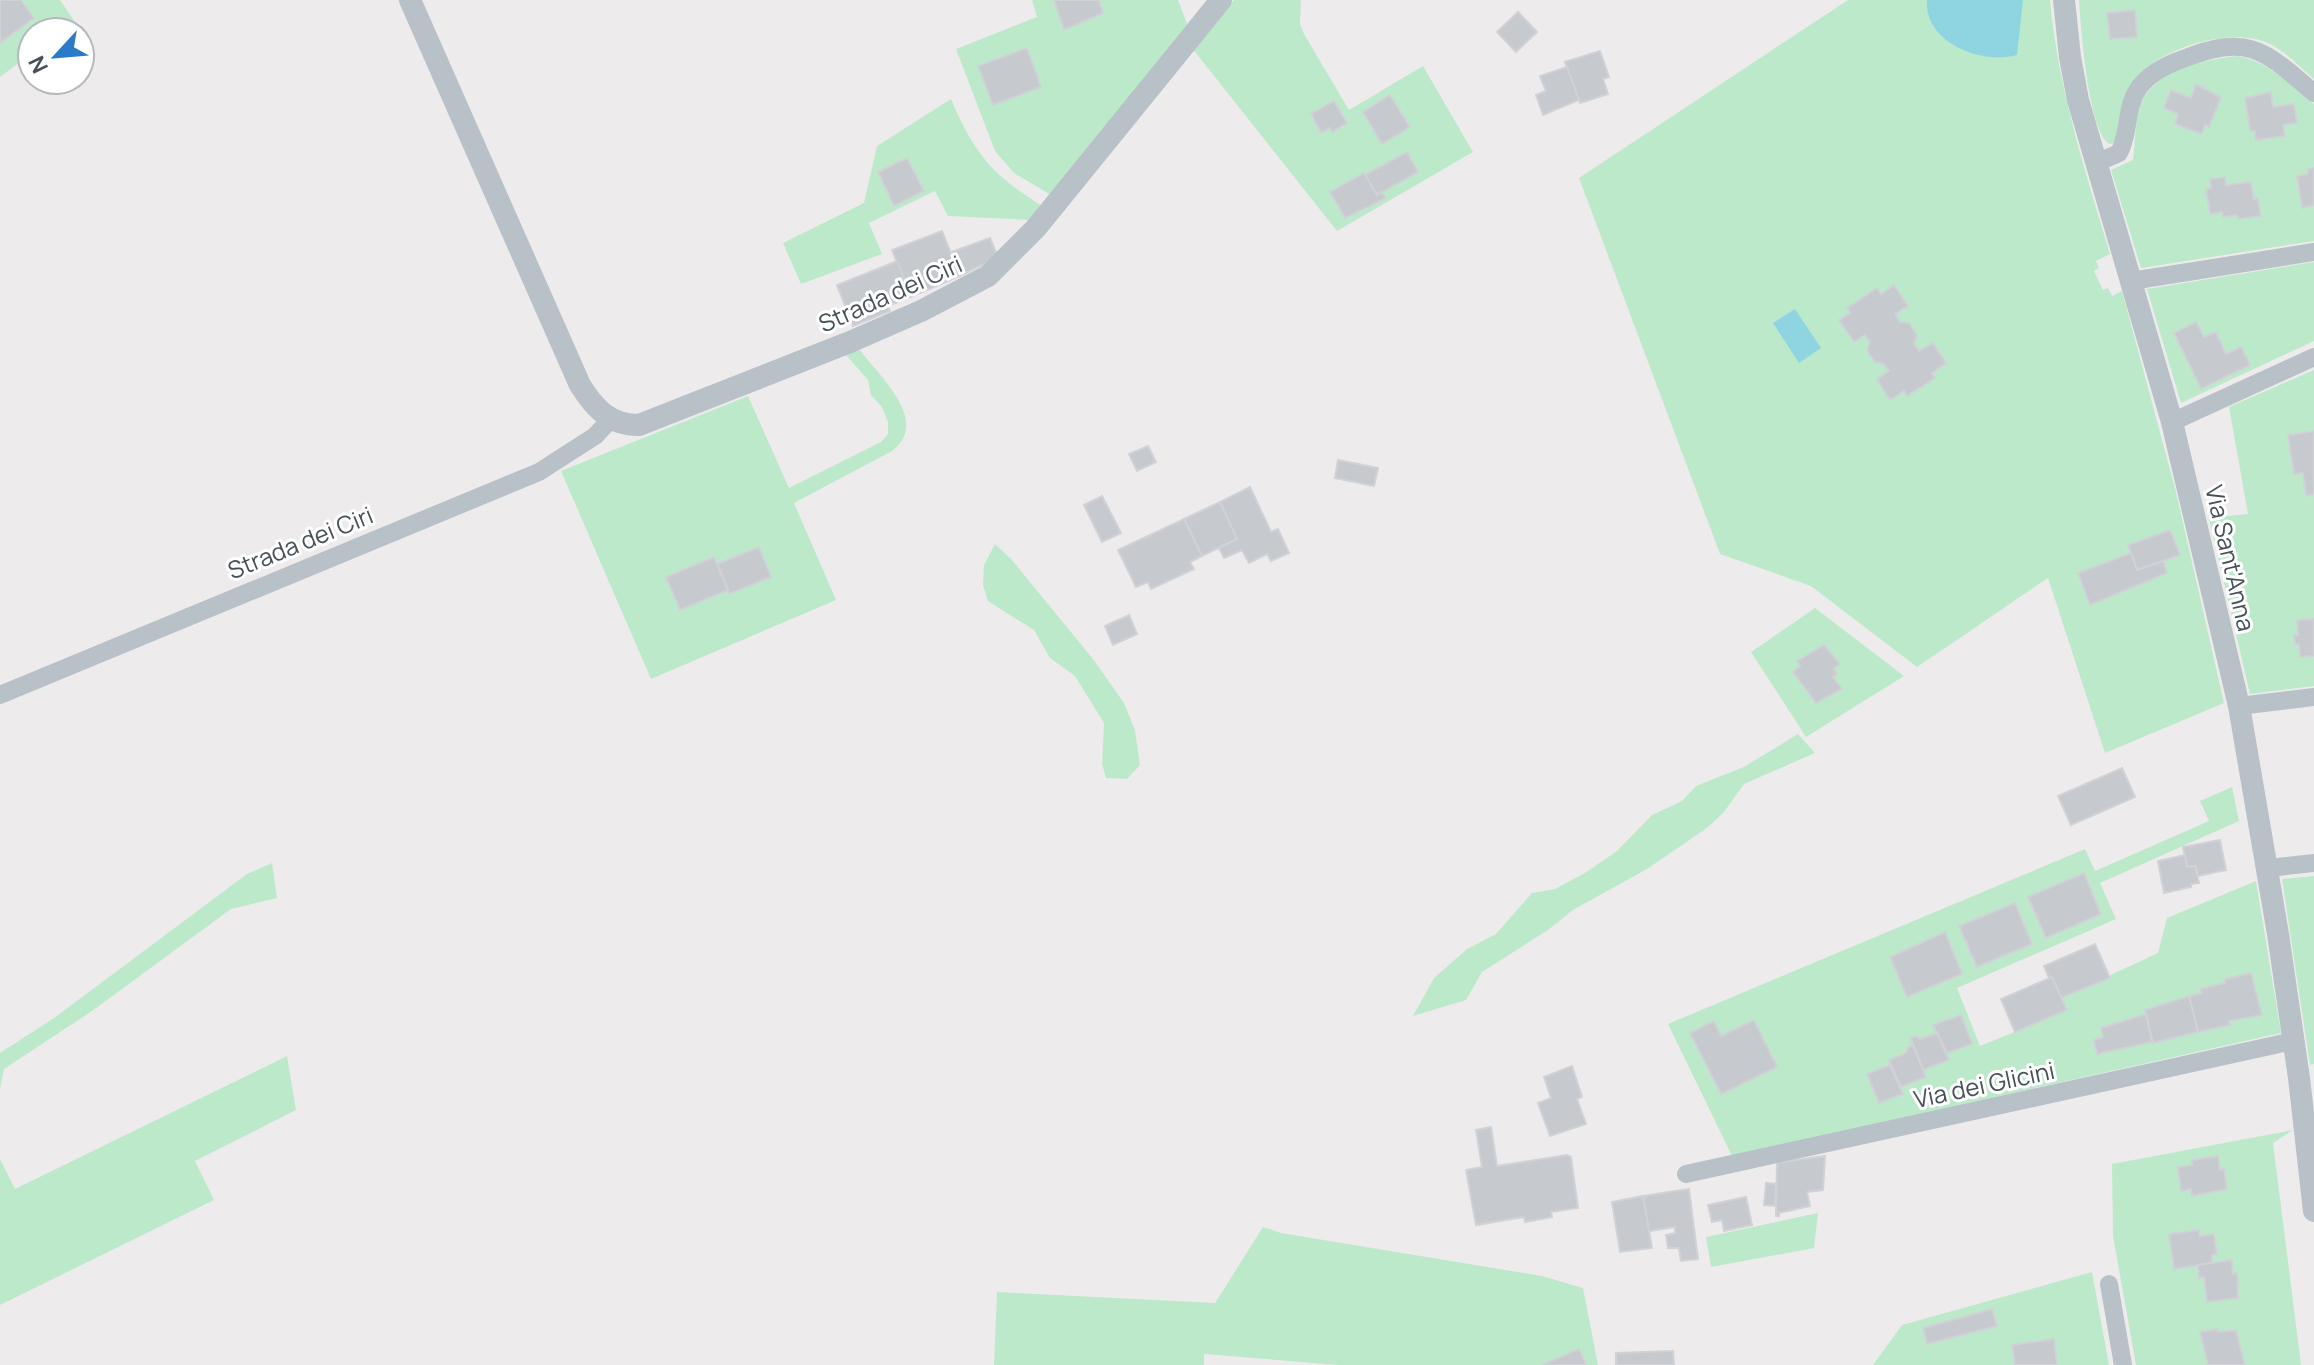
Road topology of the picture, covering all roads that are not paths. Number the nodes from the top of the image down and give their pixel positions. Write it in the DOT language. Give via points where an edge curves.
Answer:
graph roads {
  1 [pos="410,0"];
  2 [pos="1221,0"];
  3 [pos="2064,0"];
  4 [pos="2314,93"];
  5 [pos="2096,163"];
  6 [pos="2314,252"];
  7 [pos="2131,281"];
  8 [pos="2314,357"];
  9 [pos="610,420"];
  10 [pos="2172,422"];
  11 [pos="0,695"];
  12 [pos="2314,697"];
  13 [pos="2239,706"];
  14 [pos="2314,863"];
  15 [pos="2268,868"];
  16 [pos="2293,1041"];
  17 [pos="2306,1077"];
  18 [pos="1686,1174"];
  19 [pos="2314,1211"];
  20 [pos="2109,1284"];
  21 [pos="2123,1365"];
  1 -- 9 [label="street" via="580,385"];
  2 -- 9 [label="street, Strada dei Ciri" via="1036,228 988,276 907,317 650,423"];
  3 -- 5 [label="street, Via Sant'Anna" via="2078,100"];
  4 -- 5 [label="street" via="2263,52 2239,45 2213,48 2165,66 2142,82 2131,102 2119,153"];
  5 -- 7 [label="street, Via Sant'Anna"];
  6 -- 7 [label="street"];
  7 -- 10 [label="street, Via Sant'Anna"];
  8 -- 10 [label="street"];
  9 -- 11 [label="street, Strada dei Ciri" via="595,436 539,472"];
  10 -- 13 [label="street, Via Sant'Anna"];
  12 -- 13 [label="street"];
  13 -- 15 [label="street, Via Sant'Anna"];
  14 -- 15 [label="street"];
  15 -- 16 [label="street, Via Sant'Anna"];
  16 -- 17 [label="street, Via Sant'Anna"];
  16 -- 18 [label="street, Via dei Glicini"];
  17 -- 19 [label="street, Via Sant'Anna"];
  20 -- 21 [label="street"];
}
